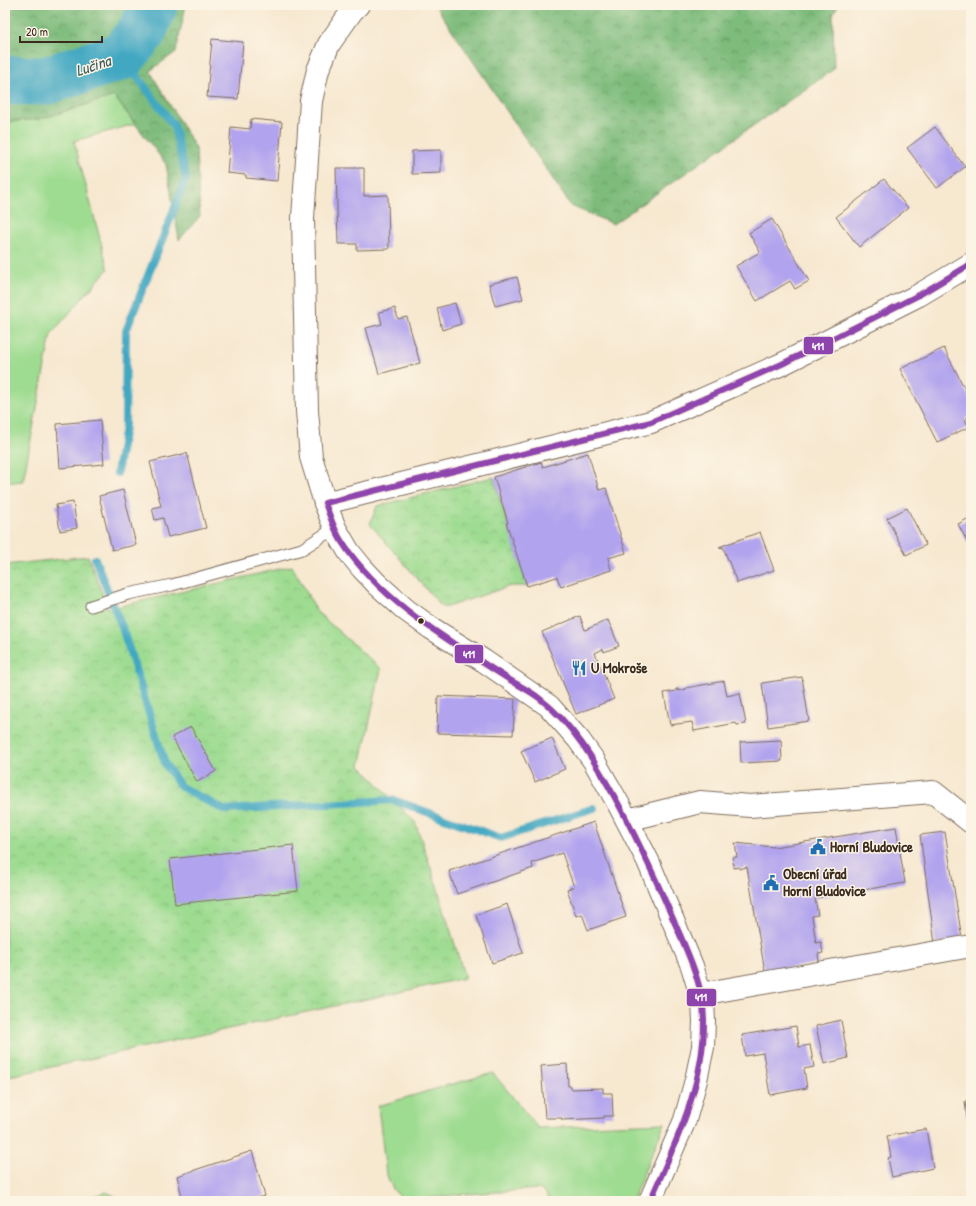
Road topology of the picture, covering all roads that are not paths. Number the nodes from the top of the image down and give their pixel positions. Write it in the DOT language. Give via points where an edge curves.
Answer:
graph roads {
  1 [pos="358,5"];
  2 [pos="971,264"];
  3 [pos="325,503"];
  4 [pos="335,528"];
  5 [pos="91,606"];
  6 [pos="627,820"];
  7 [pos="971,822"];
  8 [pos="971,946"];
  9 [pos="701,994"];
  10 [pos="650,1201"];
  1 -- 3 [label="street" via="329,44 318,70 311,101 308,140 303,218 307,411 311,457"];
  2 -- 3 [label="street" via="919,295 782,364 651,422"];
  3 -- 4 [label="street"];
  4 -- 5 [label="lane" via="302,549"];
  4 -- 6 [label="street" via="362,568 406,610 549,706 594,761"];
  6 -- 7 [label="street" via="700,802 750,806 933,792"];
  6 -- 9 [label="street" via="648,861 692,966"];
  8 -- 9 [label="street"];
  9 -- 10 [label="street" via="703,1047 696,1080 685,1120"];
}
